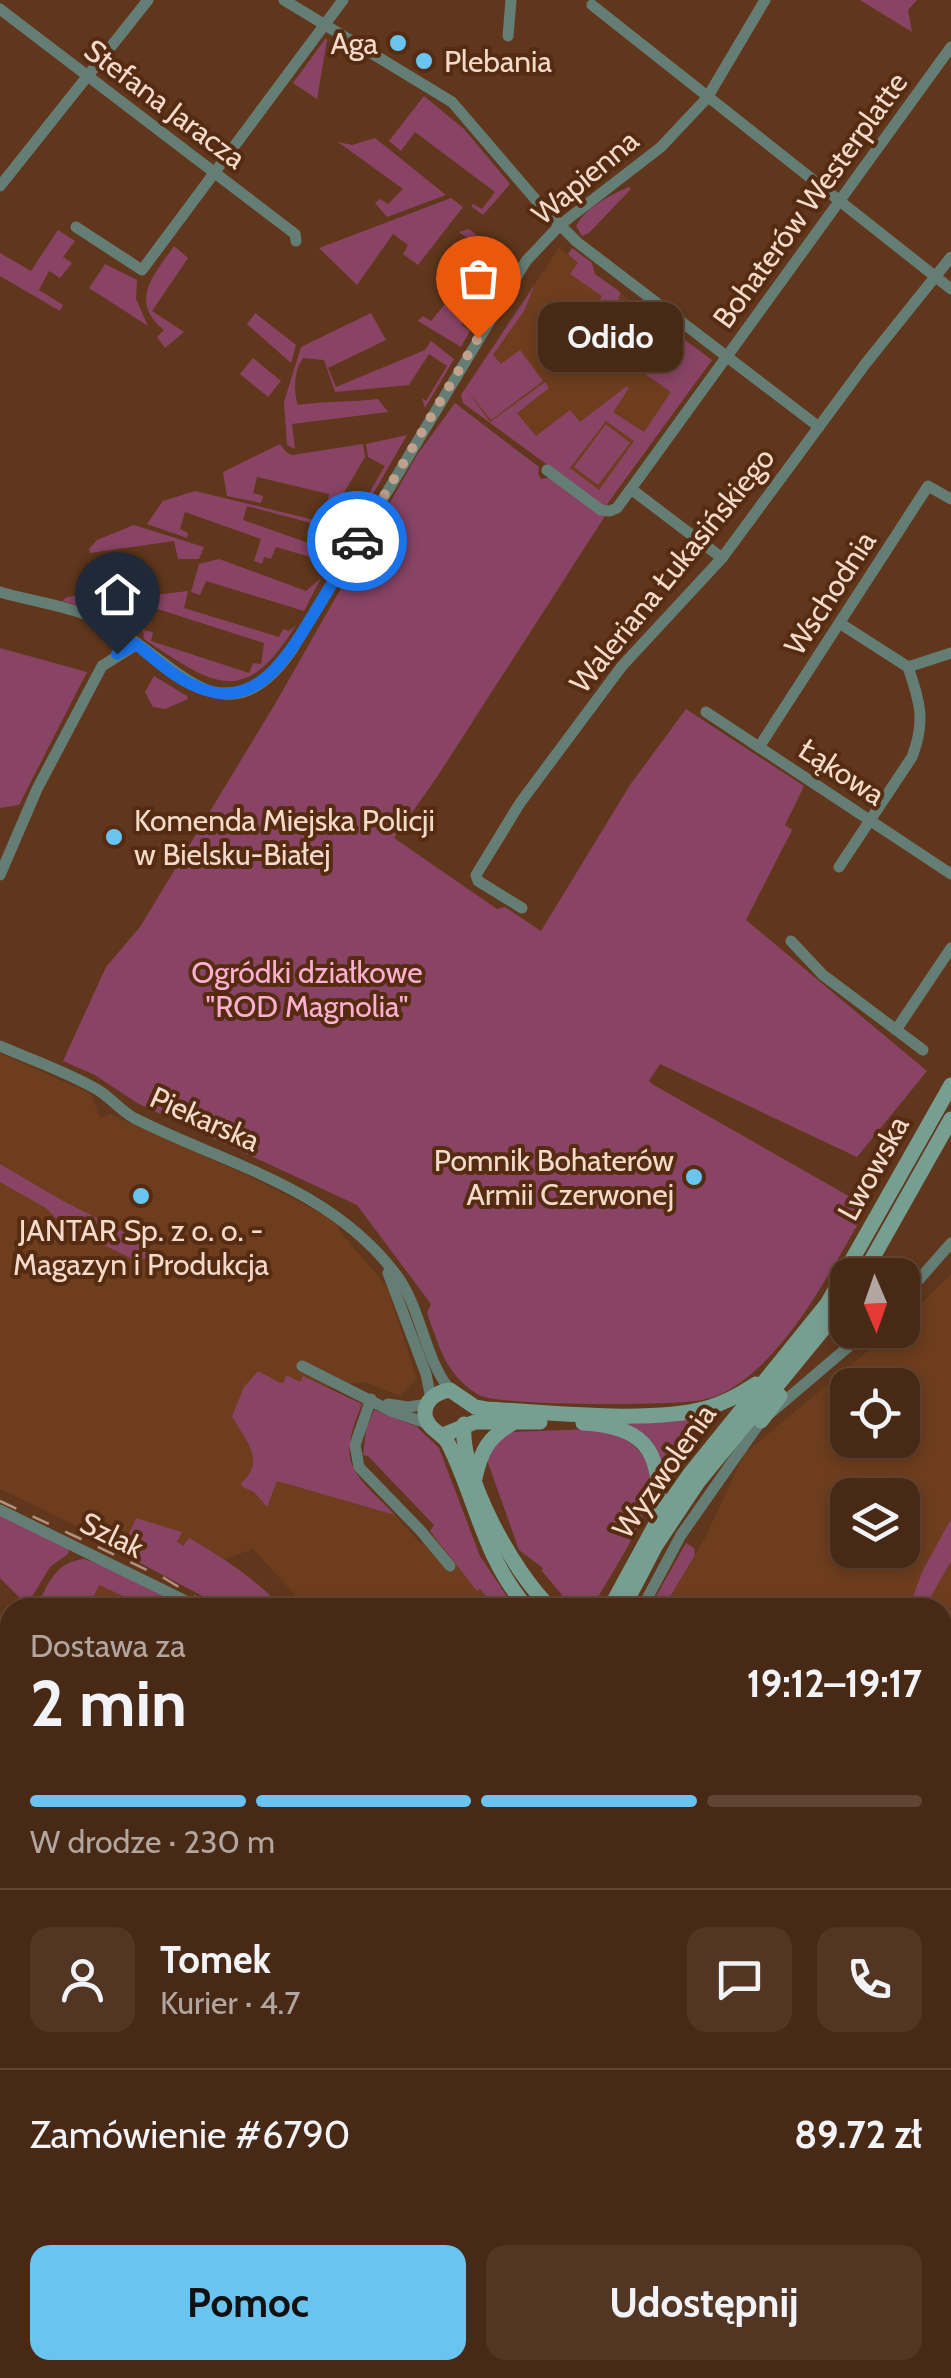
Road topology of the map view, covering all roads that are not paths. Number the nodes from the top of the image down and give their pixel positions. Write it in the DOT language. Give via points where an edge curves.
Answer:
graph roads {
  1 [pos="148,0"];
  2 [pos="284,0"];
  3 [pos="344,0"];
  4 [pos="511,0"];
  5 [pos="765,0"];
  6 [pos="592,5"];
  7 [pos="0,10"];
  8 [pos="325,25"];
  9 [pos="508,36"];
  10 [pos="951,48"];
  11 [pos="87,76"];
  12 [pos="707,98"];
  13 [pos="214,173"];
  14 [pos="0,186"];
  15 [pos="839,202"];
  16 [pos="560,225"];
  17 [pos="76,228"];
  18 [pos="296,241"];
  19 [pos="951,256"];
  20 [pos="935,276"];
  21 [pos="951,289"];
  22 [pos="728,357"];
  23 [pos="819,427"];
  24 [pos="546,470"];
  25 [pos="631,489"];
  26 [pos="951,499"];
  27 [pos="722,558"];
  28 [pos="0,592"];
  29 [pos="841,624"];
  30 [pos="136,644"];
  31 [pos="951,653"];
  32 [pos="908,667"];
  33 [pos="706,712"];
  34 [pos="758,748"];
  35 [pos="872,822"];
  36 [pos="840,867"];
  37 [pos="951,874"];
  38 [pos="0,875"];
  39 [pos="522,908"];
  40 [pos="791,941"];
  41 [pos="951,948"];
  42 [pos="896,1030"];
  43 [pos="0,1046"];
  44 [pos="922,1050"];
  45 [pos="951,1085"];
  46 [pos="951,1119"];
  47 [pos="950,1248"];
  48 [pos="379,1256"];
  49 [pos="873,1258"];
  50 [pos="920,1280"];
  51 [pos="830,1323"];
  52 [pos="830,1332"];
  53 [pos="847,1348"];
  54 [pos="302,1366"];
  55 [pos="772,1373"];
  56 [pos="450,1390"];
  57 [pos="372,1400"];
  58 [pos="430,1401"];
  59 [pos="466,1402"];
  60 [pos="516,1421"];
  61 [pos="761,1421"];
  62 [pos="429,1424"];
  63 [pos="464,1425"];
  64 [pos="443,1435"];
  65 [pos="475,1478"];
  66 [pos="0,1510"];
  67 [pos="658,1520"];
  68 [pos="450,1566"];
  69 [pos="180,1598"];
  70 [pos="519,1598"];
  71 [pos="542,1598"];
  72 [pos="615,1598"];
  73 [pos="629,1598"];
  74 [pos="647,1598"];
  1 -- 11 [label="street"];
  2 -- 8 [label="street"];
  3 -- 8 [label="street"];
  4 -- 9 [label="street"];
  5 -- 12 [label="street, Wapienna"];
  6 -- 12 [label="street"];
  7 -- 11 [label="street, Stefana Jaracza"];
  8 -- 13 [label="street"];
  8 -- 16 [label="street" via="452,102"];
  10 -- 15 [label="street, Bohaterów Westerplatte"];
  11 -- 13 [label="street, Stefana Jaracza"];
  11 -- 14 [label="street"];
  12 -- 15 [label="street"];
  12 -- 16 [label="street, Wapienna" via="661,147"];
  13 -- 17 [label="street" via="142,270"];
  13 -- 18 [label="street, Stefana Jaracza"];
  15 -- 20 [label="street"];
  15 -- 22 [label="street, Bohaterów Westerplatte"];
  16 -- 22 [label="street"];
  16 -- 30 [label="street, Wapienna" via="498,304 273,674 252,688 218,692 182,679"];
  19 -- 20 [label="street, Waleriana Łukasińskiego"];
  20 -- 21 [label="street"];
  20 -- 23 [label="street, Waleriana Łukasińskiego"];
  22 -- 23 [label="street"];
  22 -- 25 [label="street, Bohaterów Westerplatte"];
  23 -- 27 [label="street, Waleriana Łukasińskiego"];
  24 -- 25 [label="street" via="606,511 617,508"];
  25 -- 27 [label="street"];
  26 -- 29 [label="street, Wschodnia" via="928,486"];
  27 -- 39 [label="street, Waleriana Łukasińskiego" via="622,666 477,870 478,881"];
  28 -- 30 [label="street, Wapienna" via="84,614"];
  29 -- 32 [label="street"];
  29 -- 34 [label="street, Wschodnia"];
  30 -- 38 [label="street" via="102,666"];
  31 -- 32 [label="street"];
  32 -- 35 [label="street" via="921,706 918,741"];
  33 -- 34 [label="street, Łąkowa"];
  34 -- 35 [label="street, Łąkowa"];
  35 -- 36 [label="street"];
  35 -- 37 [label="street, Łąkowa"];
  40 -- 42 [label="street" via="823,976"];
  41 -- 42 [label="street"];
  42 -- 44 [label="street"];
  43 -- 48 [label="street, Piekarska" via="90,1086 135,1118 308,1197 342,1218"];
  45 -- 55 [label="main road, Lwowska" via="827,1304"];
  46 -- 49 [label="main road, Lwowska"];
  47 -- 50 [label="street"];
  48 -- 56 [label="street, Piekarska" via="411,1296"];
  48 -- 58 [label="street, Piekarska" via="432,1390"];
  51 -- 73 [label="main road, Wyzwolenia" via="682,1505"];
  52 -- 61 [label="main road"];
  53 -- 61 [label="street, Wyzwolenia"];
  54 -- 57 [label="street"];
  55 -- 59 [label="main road" via="722,1403 679,1413 555,1413"];
  55 -- 67 [label="main road, Wyzwolenia"];
  56 -- 58 [label="main road"];
  56 -- 59 [label="main road"];
  57 -- 58 [label="street" via="408,1408"];
  57 -- 62 [label="street"];
  57 -- 68 [label="street" via="355,1445 359,1467"];
  58 -- 62 [label="main road"];
  59 -- 63 [label="main road"];
  60 -- 63 [label="main road"];
  60 -- 65 [label="main road" via="485,1445"];
  60 -- 67 [label="main road" via="610,1424 637,1437 658,1468"];
  61 -- 74 [label="street, Wyzwolenia" via="680,1535"];
  62 -- 64 [label="main road"];
  63 -- 64 [label="main road"];
  63 -- 65 [label="main road"];
  64 -- 70 [label="main road" via="488,1547"];
  65 -- 71 [label="main road" via="504,1544"];
  66 -- 69 [label="street, Szlak"];
  67 -- 72 [label="main road, Wyzwolenia"];
}
